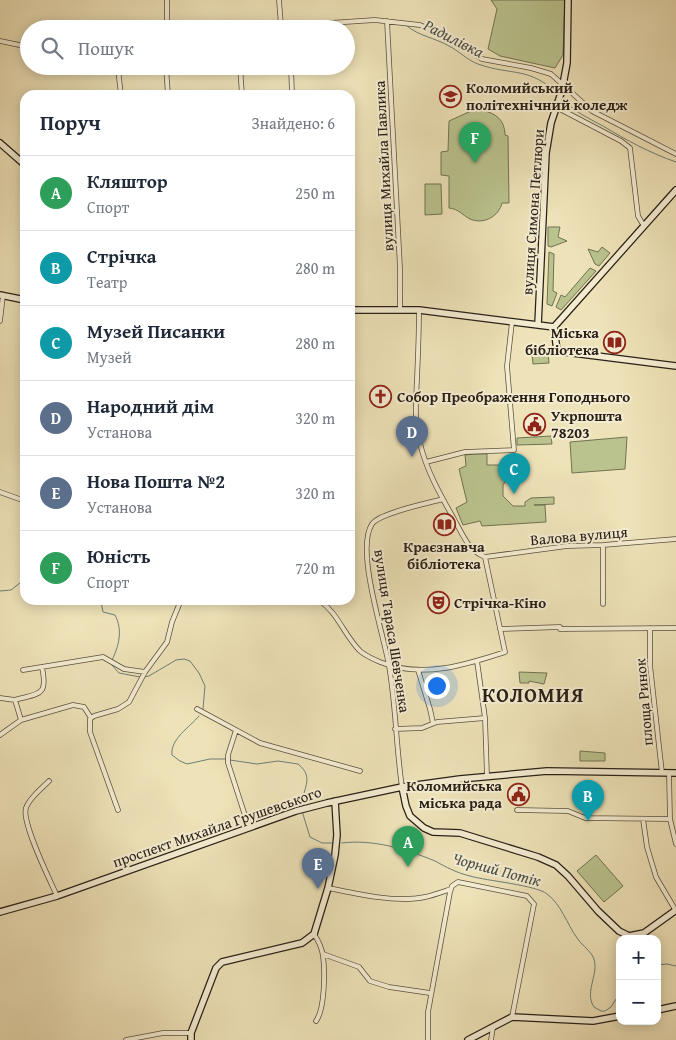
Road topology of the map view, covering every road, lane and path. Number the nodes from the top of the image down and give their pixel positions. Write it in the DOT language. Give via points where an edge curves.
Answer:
graph roads {
  1 [pos="167,0"];
  2 [pos="279,0"];
  3 [pos="568,0"];
  4 [pos="167,20"];
  5 [pos="281,20"];
  6 [pos="387,21"];
  7 [pos="355,22"];
  8 [pos="0,40"];
  9 [pos="20,45"];
  10 [pos="119,75"];
  11 [pos="167,75"];
  12 [pos="241,75"];
  13 [pos="291,75"];
  14 [pos="563,83"];
  15 [pos="120,90"];
  16 [pos="168,90"];
  17 [pos="242,90"];
  18 [pos="292,90"];
  19 [pos="556,107"];
  20 [pos="0,143"];
  21 [pos="676,154"];
  22 [pos="20,161"];
  23 [pos="676,190"];
  24 [pos="644,226"];
  25 [pos="2,295"];
  26 [pos="20,299"];
  27 [pos="400,309"];
  28 [pos="355,310"];
  29 [pos="420,310"];
  30 [pos="0,322"];
  31 [pos="512,322"];
  32 [pos="538,325"];
  33 [pos="554,327"];
  34 [pos="676,366"];
  35 [pos="426,462"];
  36 [pos="0,492"];
  37 [pos="443,499"];
  38 [pos="20,500"];
  39 [pos="676,539"];
  40 [pos="603,545"];
  41 [pos="485,557"];
  42 [pos="603,604"];
  43 [pos="179,605"];
  44 [pos="325,605"];
  45 [pos="650,628"];
  46 [pos="676,628"];
  47 [pos="500,629"];
  48 [pos="477,661"];
  49 [pos="389,666"];
  50 [pos="42,667"];
  51 [pos="23,670"];
  52 [pos="418,670"];
  53 [pos="144,675"];
  54 [pos="0,698"];
  55 [pos="15,700"];
  56 [pos="198,710"];
  57 [pos="91,718"];
  58 [pos="485,718"];
  59 [pos="21,720"];
  60 [pos="433,723"];
  61 [pos="395,729"];
  62 [pos="236,730"];
  63 [pos="0,735"];
  64 [pos="360,771"];
  65 [pos="665,773"];
  66 [pos="676,773"];
  67 [pos="487,776"];
  68 [pos="48,781"];
  69 [pos="402,787"];
  70 [pos="335,801"];
  71 [pos="118,810"];
  72 [pos="517,810"];
  73 [pos="643,819"];
  74 [pos="670,819"];
  75 [pos="249,828"];
  76 [pos="676,844"];
  77 [pos="328,888"];
  78 [pos="451,889"];
  79 [pos="57,896"];
  80 [pos="676,911"];
  81 [pos="0,912"];
  82 [pos="314,934"];
  83 [pos="323,954"];
  84 [pos="430,993"];
  85 [pos="676,1006"];
  86 [pos="661,1009"];
  87 [pos="512,1017"];
  88 [pos="616,1017"];
  89 [pos="316,1021"];
  90 [pos="493,1026"];
  91 [pos="191,1037"];
  92 [pos="126,1040"];
  93 [pos="428,1040"];
  94 [pos="468,1040"];
  95 [pos="491,1040"];
  1 -- 4 [label="street"];
  2 -- 5 [label="street"];
  3 -- 14 [label="street" via="567,64"];
  6 -- 7 [label="street"];
  6 -- 14 [label="street" via="427,27 482,59 542,70"];
  6 -- 27 [label="street, вулиця Михайла Павлика"];
  8 -- 9 [label="street"];
  10 -- 15 [label="street"];
  11 -- 16 [label="street"];
  12 -- 17 [label="street"];
  13 -- 18 [label="street"];
  14 -- 19 [label="street, вулиця Симона Петлюри"];
  14 -- 21 [label="street" via="592,110"];
  19 -- 24 [label="street" via="630,148 638,216"];
  19 -- 32 [label="street, вулиця Симона Петлюри" via="546,153"];
  20 -- 22 [label="street"];
  23 -- 24 [label="street"];
  24 -- 33 [label="street"];
  25 -- 26 [label="street"];
  25 -- 30 [label="street"];
  27 -- 28 [label="street"];
  27 -- 29 [label="street"];
  29 -- 31 [label="street"];
  29 -- 35 [label="street" via="416,414"];
  31 -- 32 [label="street"];
  31 -- 35 [label="street" via="508,366 514,450 465,452"];
  32 -- 33 [label="street"];
  33 -- 34 [label="street" via="557,351"];
  35 -- 37 [label="street"];
  36 -- 38 [label="street"];
  37 -- 41 [label="street" via="471,548"];
  37 -- 49 [label="street, вулиця Тараса Шевченка" via="382,516 370,528 368,567"];
  39 -- 40 [label="street, Валова вулиця"];
  40 -- 41 [label="street, Валова вулиця" via="567,546"];
  40 -- 42 [label="street"];
  41 -- 47 [label="street"];
  43 -- 53 [label="street" via="167,642"];
  44 -- 49 [label="street" via="361,652"];
  45 -- 46 [label="street"];
  45 -- 47 [label="street"];
  45 -- 65 [label="street, площа Ринок" via="650,665"];
  47 -- 48 [label="street" via="505,652"];
  48 -- 52 [label="street"];
  48 -- 58 [label="street"];
  49 -- 52 [label="street"];
  49 -- 61 [label="street, вулиця Тараса Шевченка"];
  50 -- 51 [label="street"];
  50 -- 53 [label="street" via="101,657"];
  50 -- 55 [label="street" via="45,682 42,691"];
  52 -- 60 [label="street"];
  53 -- 57 [label="street" via="129,702"];
  54 -- 55 [label="street"];
  55 -- 59 [label="street"];
  56 -- 62 [label="street"];
  57 -- 59 [label="street" via="84,707 73,705"];
  57 -- 71 [label="street" via="90,732"];
  58 -- 60 [label="street"];
  58 -- 67 [label="street"];
  59 -- 63 [label="street"];
  60 -- 61 [label="street" via="422,728"];
  61 -- 69 [label="street, вулиця Тараса Шевченка"];
  62 -- 64 [label="street" via="271,747"];
  62 -- 75 [label="street" via="228,763"];
  65 -- 66 [label="street, проспект Михайла Грушевського"];
  65 -- 67 [label="street, проспект Михайла Грушевського" via="553,771"];
  65 -- 74 [label="street, площа Ринок"];
  67 -- 69 [label="street, проспект Михайла Грушевського"];
  68 -- 79 [label="street" via="28,804 25,815"];
  69 -- 70 [label="street, проспект Михайла Грушевського"];
  69 -- 80 [label="street" via="406,806 414,821 424,828 433,832 460,833 556,865 619,932 629,936 644,933"];
  70 -- 75 [label="street, проспект Михайла Грушевського"];
  70 -- 77 [label="street" via="336,848"];
  72 -- 73 [label="street" via="568,811 585,818"];
  73 -- 74 [label="street"];
  73 -- 80 [label="street" via="656,877"];
  74 -- 76 [label="street, площа Ринок"];
  75 -- 79 [label="street, проспект Михайла Грушевського"];
  77 -- 78 [label="street" via="400,899 425,897"];
  77 -- 82 [label="street"];
  78 -- 84 [label="street"];
  78 -- 87 [label="street" via="458,882 527,896 534,904"];
  79 -- 81 [label="street, проспект Михайла Грушевського"];
  82 -- 83 [label="street"];
  82 -- 91 [label="street" via="302,943 222,962 216,968"];
  83 -- 84 [label="street" via="360,967 370,981"];
  83 -- 89 [label="street" via="321,1005"];
  84 -- 93 [label="street"];
  85 -- 86 [label="street"];
  87 -- 88 [label="street" via="593,1021"];
  87 -- 90 [label="street"];
  90 -- 94 [label="street"];
  90 -- 95 [label="street"];
  91 -- 92 [label="street" via="163,1033"];
}
